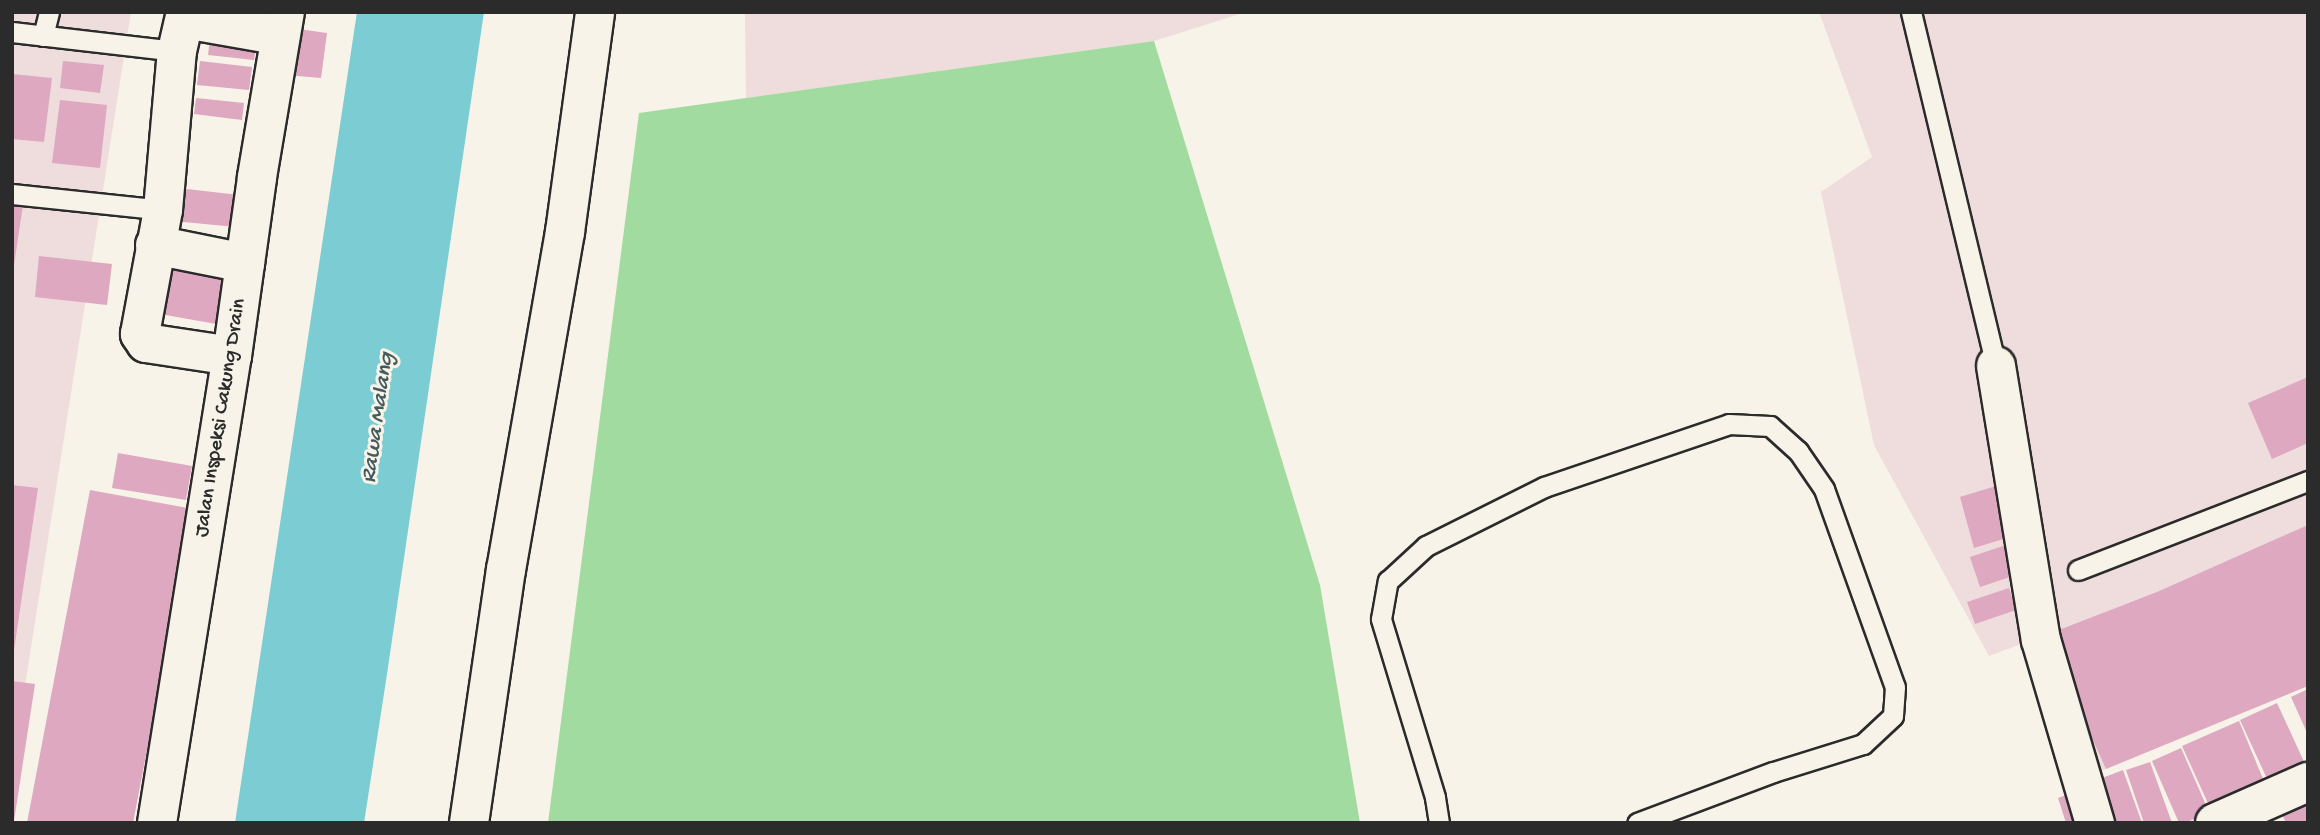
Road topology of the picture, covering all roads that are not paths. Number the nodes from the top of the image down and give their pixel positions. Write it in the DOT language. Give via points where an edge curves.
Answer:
graph roads {
  1 [pos="49,12"];
  2 [pos="595,12"];
  3 [pos="1912,12"];
  4 [pos="283,24"];
  5 [pos="182,27"];
  6 [pos="12,32"];
  7 [pos="43,36"];
  8 [pos="12,194"];
  9 [pos="159,228"];
  10 [pos="245,262"];
  11 [pos="232,355"];
  12 [pos="1996,366"];
  13 [pos="2308,481"];
  14 [pos="2078,570"];
  15 [pos="2308,782"];
  16 [pos="2222,822"];
  17 [pos="158,823"];
  18 [pos="469,823"];
  19 [pos="1439,823"];
  20 [pos="1637,823"];
  21 [pos="2095,823"];
  1 -- 7 [label="lane"];
  2 -- 18 [label="street" via="565,232 506,570"];
  3 -- 12 [label="lane"];
  4 -- 5 [label="street"];
  4 -- 10 [label="street, Jalan Inspeksi Cakung Drain"];
  5 -- 7 [label="lane"];
  5 -- 9 [label="street"];
  6 -- 7 [label="lane"];
  8 -- 9 [label="lane"];
  9 -- 10 [label="street"];
  9 -- 11 [label="street" via="142,313 143,341"];
  10 -- 11 [label="street, Jalan Inspeksi Cakung Drain"];
  11 -- 17 [label="street, Jalan Inspeksi Cakung Drain"];
  12 -- 21 [label="street" via="2042,640"];
  13 -- 14 [label="lane"];
  15 -- 16 [label="street"];
  19 -- 20 [label="lane" via="1381,620 1388,581 1426,546 1544,487 1729,424 1770,426 1798,451 1824,489 1895,687 1894,716 1863,744"];
}
